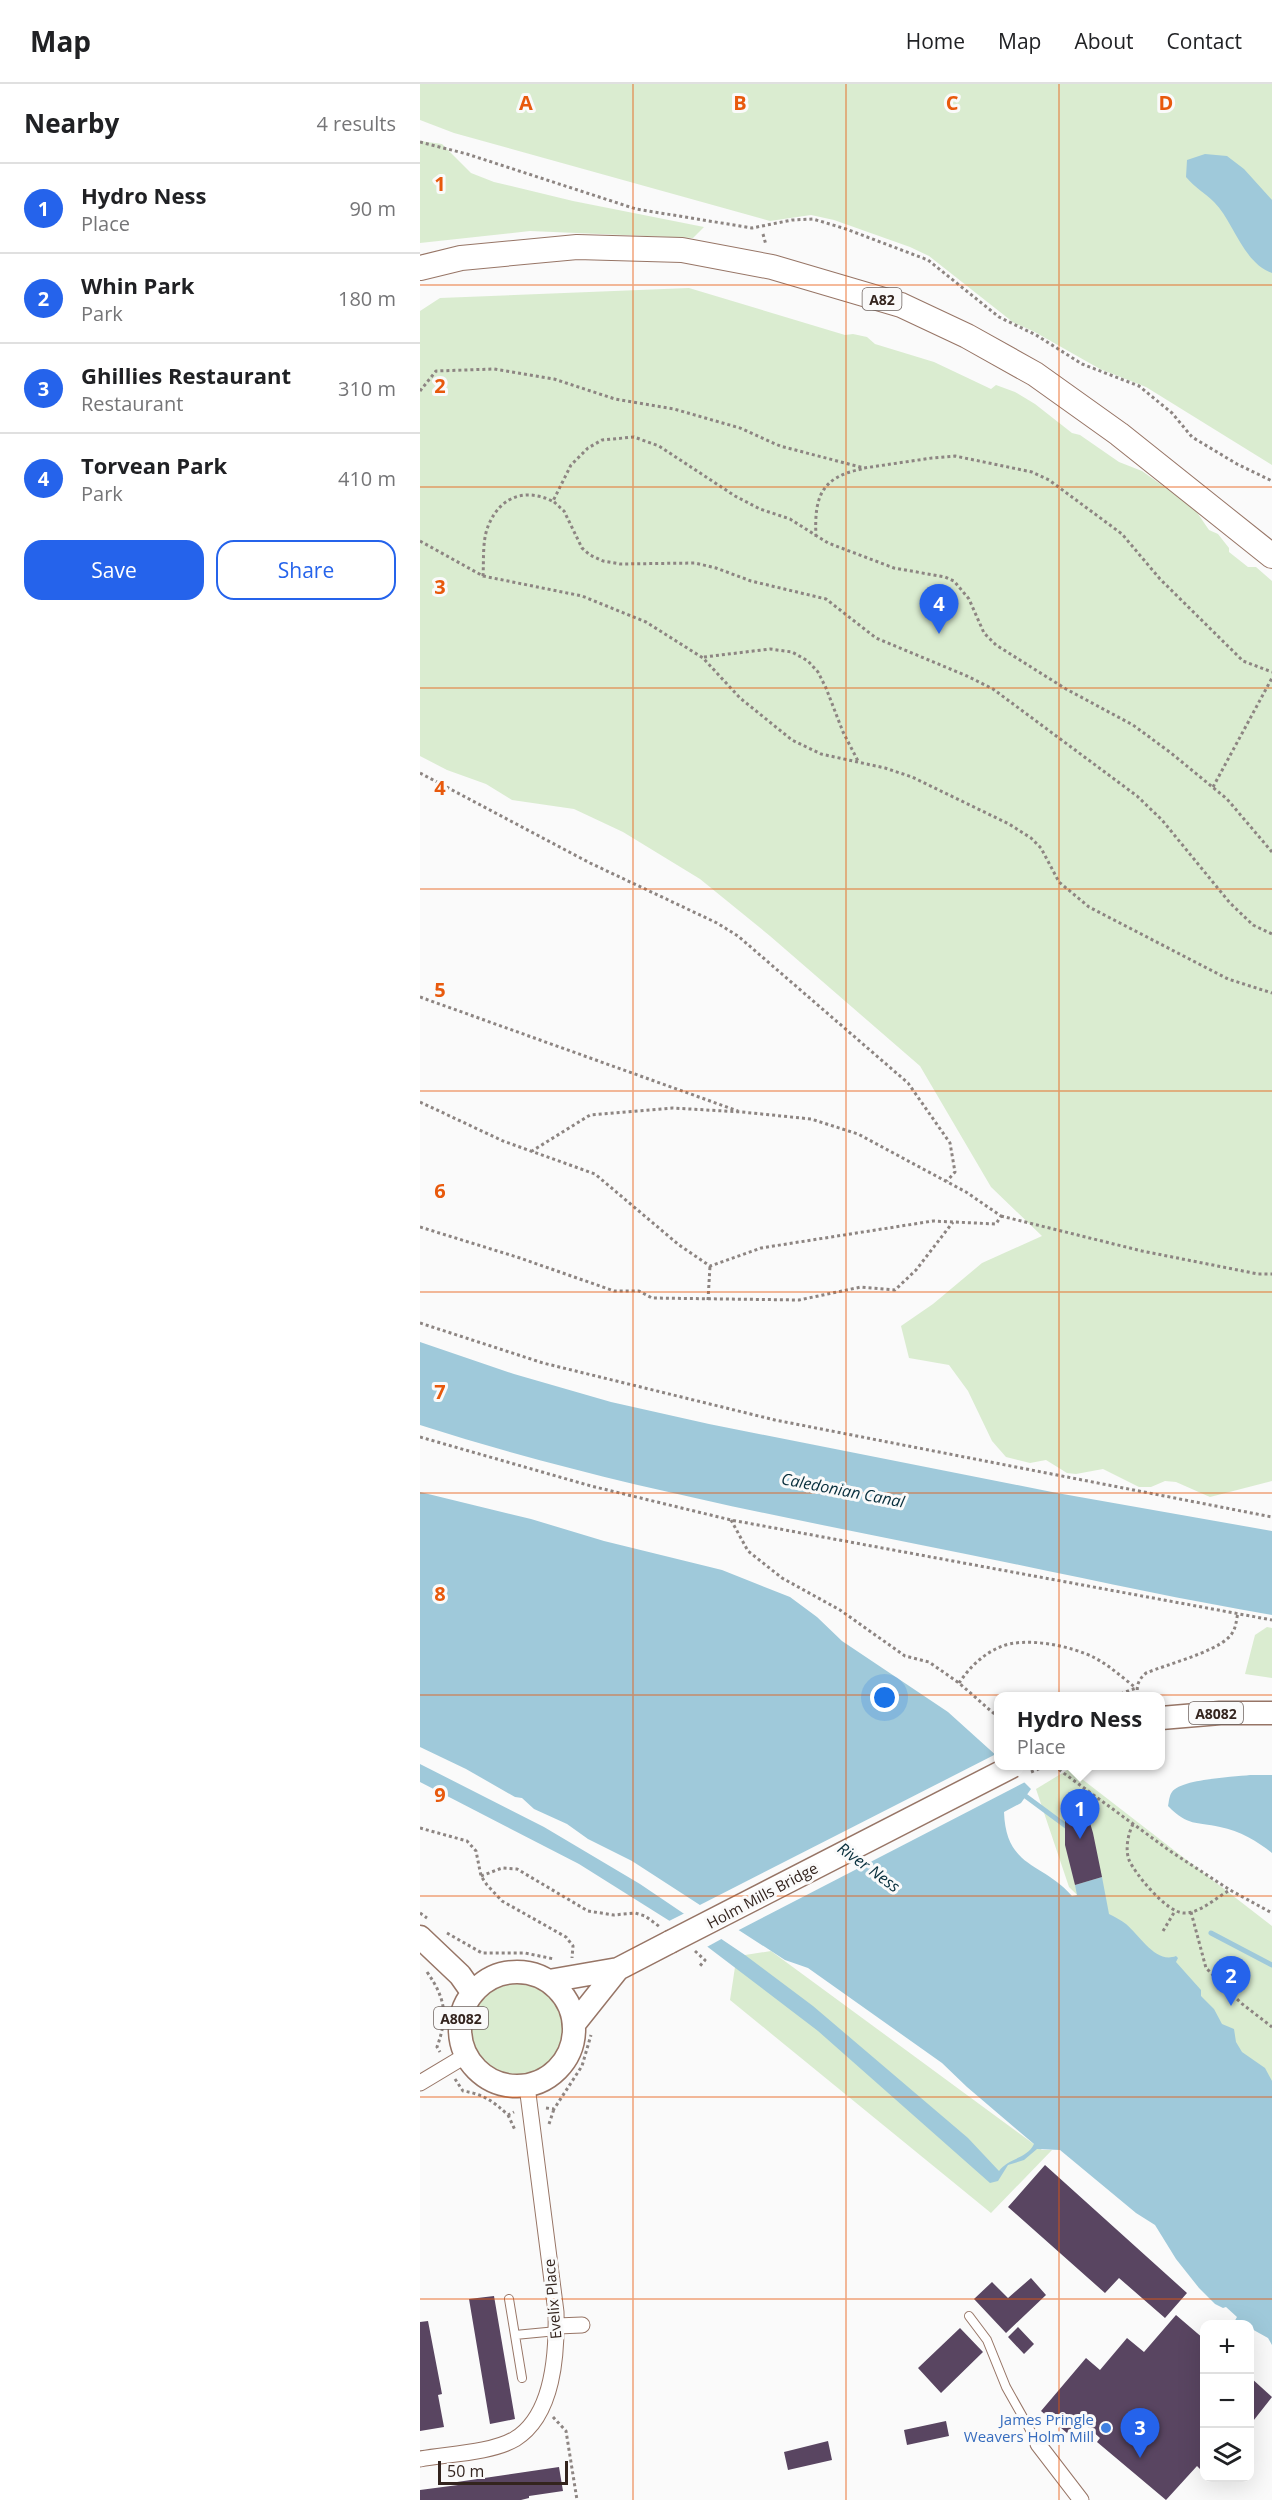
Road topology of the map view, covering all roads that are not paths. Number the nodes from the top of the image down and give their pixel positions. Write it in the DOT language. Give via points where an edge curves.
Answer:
graph roads {
  1 [pos="420,268"];
  2 [pos="1272,556"];
  3 [pos="1272,1713"];
  4 [pos="1165,1718"];
  5 [pos="1005,1770"];
  6 [pos="424,1928"];
  7 [pos="618,1969"];
  8 [pos="549,1981"];
  9 [pos="472,1992"];
  10 [pos="584,2025"];
  11 [pos="456,2061"];
  12 [pos="420,2083"];
  13 [pos="528,2095"];
  14 [pos="509,2299"];
  15 [pos="969,2316"];
  16 [pos="582,2325"];
  17 [pos="557,2328"];
  18 [pos="515,2335"];
  19 [pos="522,2379"];
  20 [pos="1038,2444"];
  21 [pos="420,2459"];
  22 [pos="1081,2500"];
  1 -- 2 [label="highway, A82" via="461,258 577,247 682,250 772,267 901,305 1035,374 1119,434"];
  3 -- 4 [label="main road, A8082"];
  5 -- 7 [label="main road, Holm Mills Bridge / A8082, bridge"];
  6 -- 9 [label="main road, A8082"];
  7 -- 8 [label="main road, A8082"];
  7 -- 10 [label="main road, A8082"];
  8 -- 9 [label="main road, A8082" via="517,1971 485,1981"];
  8 -- 10 [label="main road"];
  9 -- 11 [label="main road, A8082" via="459,2023"];
  10 -- 13 [label="main road" via="557,2071"];
  11 -- 12 [label="street"];
  11 -- 13 [label="main road" via="491,2081"];
  13 -- 17 [label="street, Evelix Place"];
  14 -- 18 [label="lane"];
  15 -- 20 [label="lane" via="987,2340 1006,2387"];
  16 -- 17 [label="street"];
  17 -- 18 [label="lane"];
  17 -- 21 [label="street, Evelix Place" via="547,2396 526,2431 496,2446"];
  18 -- 19 [label="lane"];
  20 -- 22 [label="street"];
}
